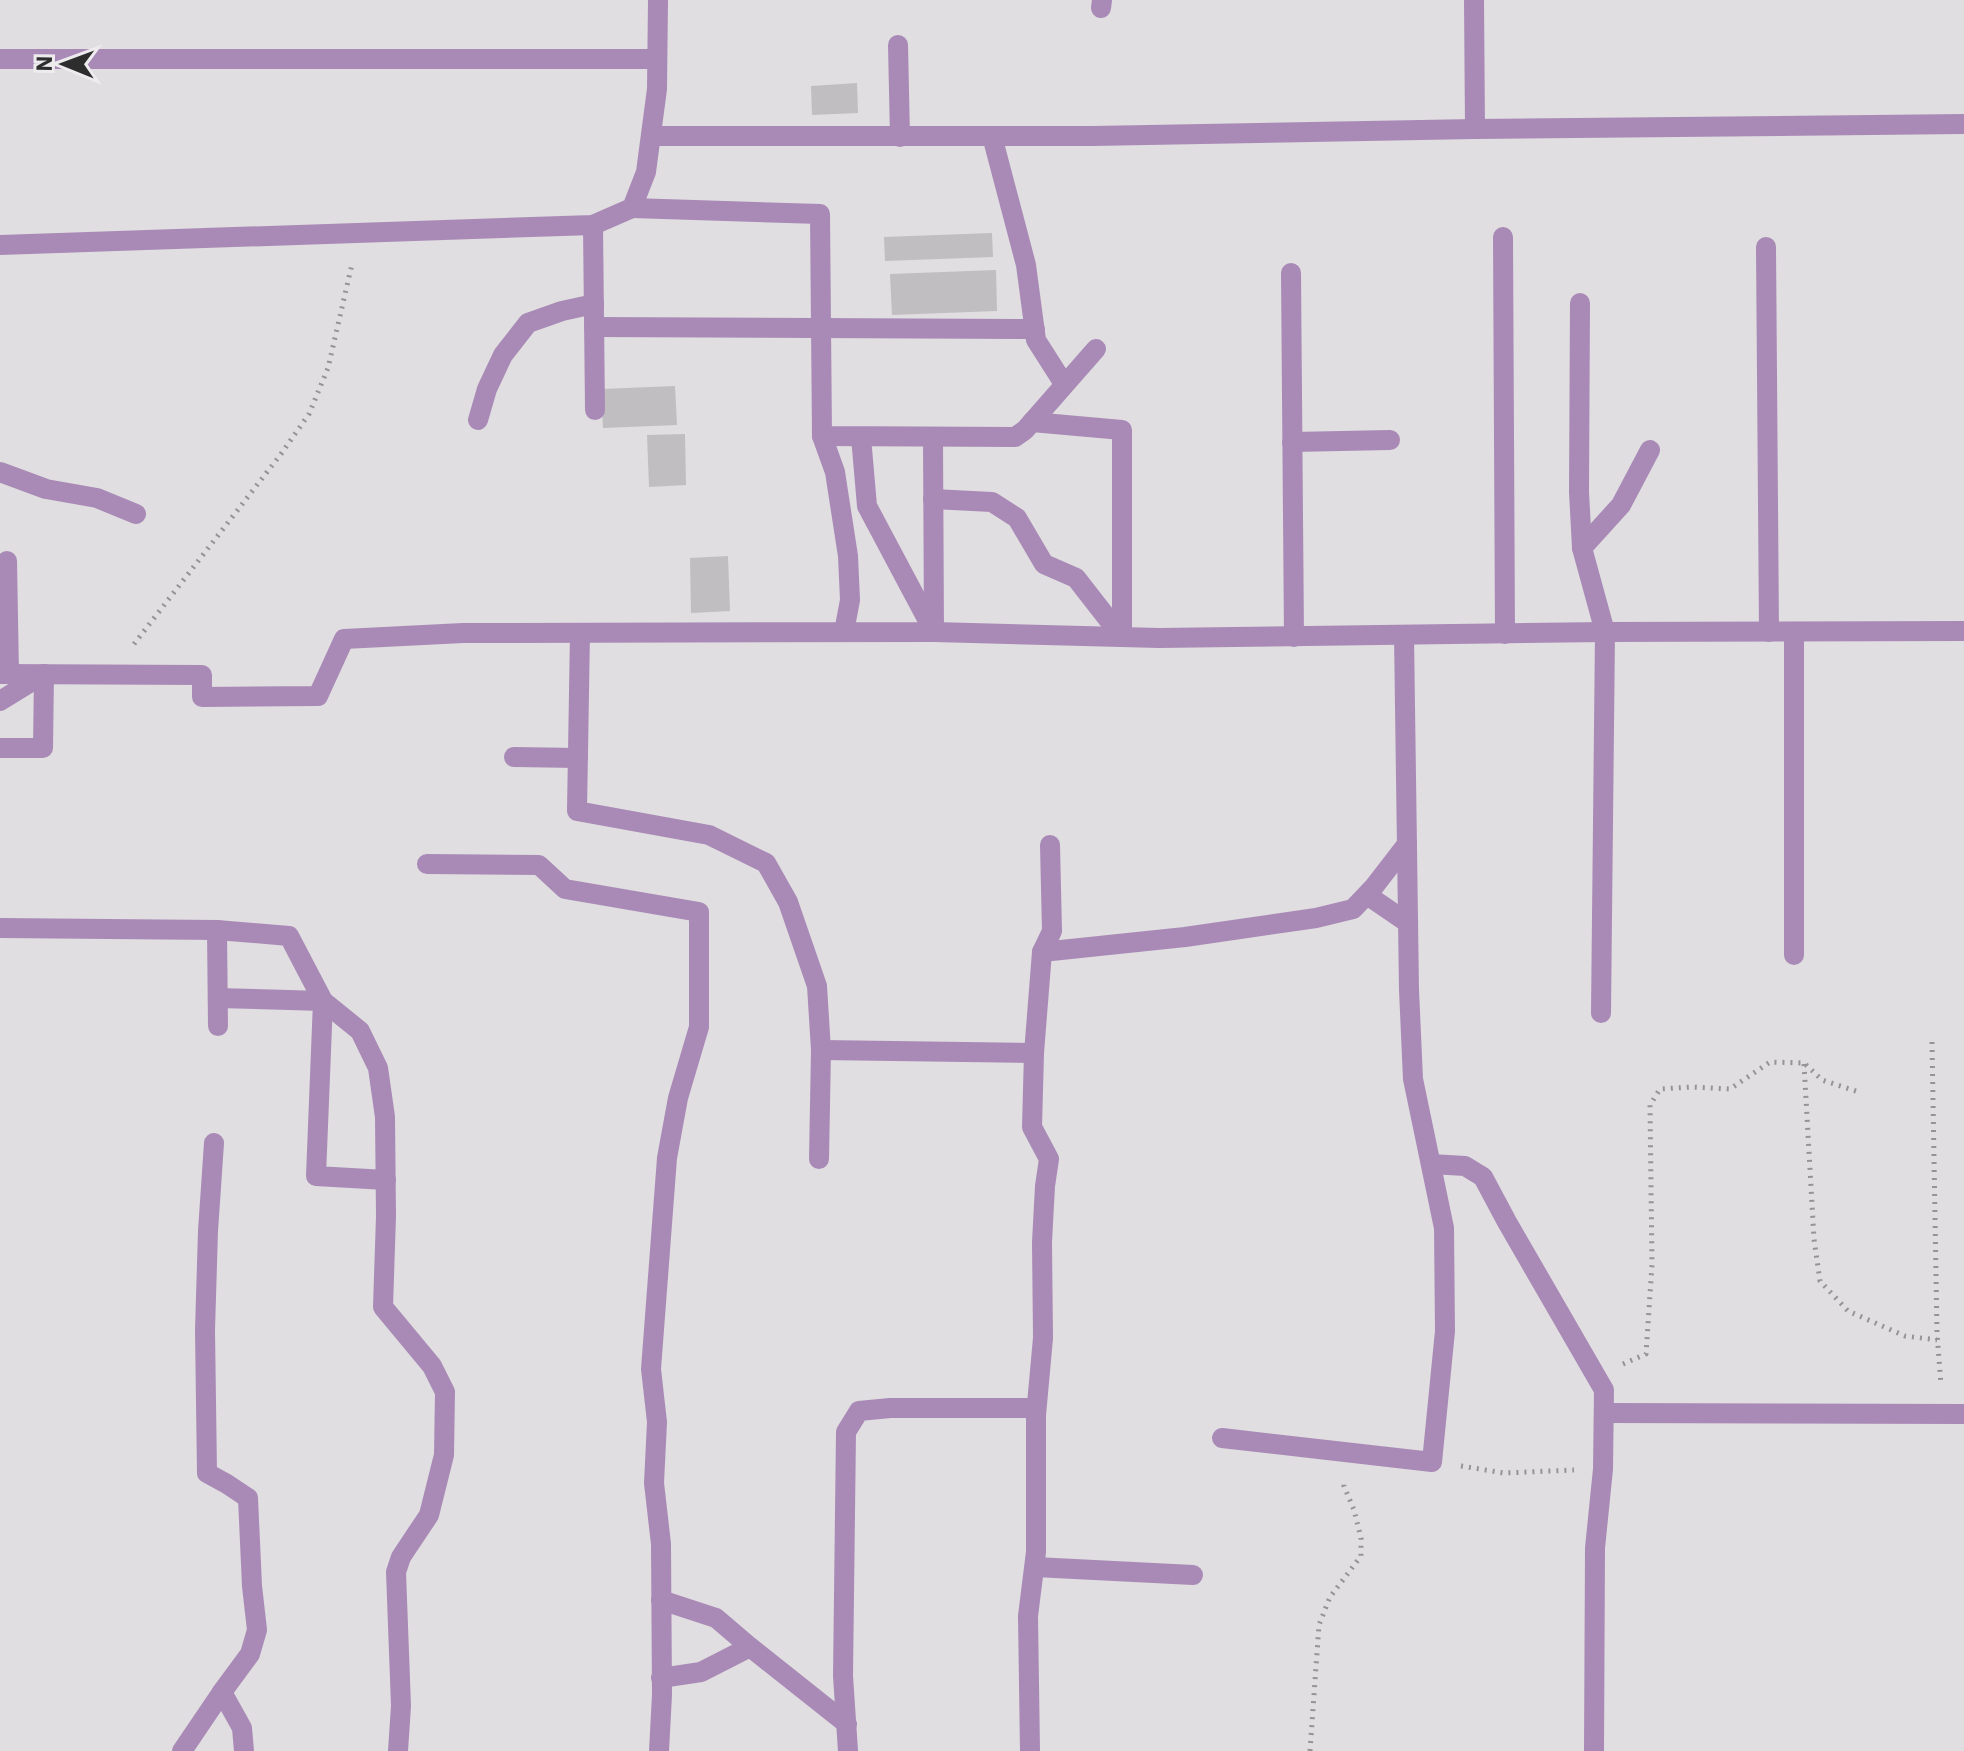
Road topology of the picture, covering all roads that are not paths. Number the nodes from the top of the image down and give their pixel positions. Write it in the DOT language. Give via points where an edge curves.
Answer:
graph roads {
  1 [pos="658,0"];
  2 [pos="1474,0"];
  3 [pos="898,45"];
  4 [pos="0,59"];
  5 [pos="657,59"];
  6 [pos="1964,124"];
  7 [pos="1475,129"];
  8 [pos="651,136"];
  9 [pos="992,136"];
  10 [pos="900,137"];
  11 [pos="632,208"];
  12 [pos="593,225"];
  13 [pos="1503,237"];
  14 [pos="0,245"];
  15 [pos="1766,247"];
  16 [pos="1291,273"];
  17 [pos="1580,303"];
  18 [pos="594,304"];
  19 [pos="594,327"];
  20 [pos="821,328"];
  21 [pos="1035,329"];
  22 [pos="1096,349"];
  23 [pos="1064,384"];
  24 [pos="595,410"];
  25 [pos="478,420"];
  26 [pos="1032,422"];
  27 [pos="822,436"];
  28 [pos="861,437"];
  29 [pos="933,437"];
  30 [pos="1390,440"];
  31 [pos="1292,442"];
  32 [pos="1650,450"];
  33 [pos="0,472"];
  34 [pos="933,499"];
  35 [pos="136,514"];
  36 [pos="1582,548"];
  37 [pos="7,561"];
  38 [pos="1964,631"];
  39 [pos="844,632"];
  40 [pos="934,632"];
  41 [pos="1605,632"];
  42 [pos="1769,632"];
  43 [pos="1794,632"];
  44 [pos="580,633"];
  45 [pos="1505,634"];
  46 [pos="1404,635"];
  47 [pos="1122,637"];
  48 [pos="1294,637"];
  49 [pos="4,674"];
  50 [pos="44,674"];
  51 [pos="0,701"];
  52 [pos="0,748"];
  53 [pos="514,757"];
  54 [pos="578,758"];
  55 [pos="1407,844"];
  56 [pos="1050,845"];
  57 [pos="427,864"];
  58 [pos="1367,895"];
  59 [pos="1408,923"];
  60 [pos="0,928"];
  61 [pos="217,930"];
  62 [pos="1042,952"];
  63 [pos="1794,955"];
  64 [pos="218,998"];
  65 [pos="323,1001"];
  66 [pos="1601,1013"];
  67 [pos="218,1026"];
  68 [pos="821,1050"];
  69 [pos="1034,1053"];
  70 [pos="214,1143"];
  71 [pos="819,1159"];
  72 [pos="1431,1164"];
  73 [pos="386,1180"];
  74 [pos="1604,1413"];
  75 [pos="1964,1414"];
  76 [pos="1036,1415"];
  77 [pos="1222,1438"];
  78 [pos="1035,1567"];
  79 [pos="1193,1575"];
  80 [pos="661,1600"];
  81 [pos="750,1647"];
  82 [pos="661,1678"];
  83 [pos="222,1692"];
  84 [pos="847,1724"];
  85 [pos="182,1751"];
  86 [pos="244,1751"];
  87 [pos="398,1751"];
  88 [pos="659,1751"];
  89 [pos="848,1751"];
  90 [pos="1030,1751"];
  91 [pos="1594,1751"];
  1 -- 5 [label="street"];
  2 -- 7 [label="street"];
  3 -- 10 [label="street"];
  4 -- 5 [label="street"];
  5 -- 8 [label="street"];
  6 -- 7 [label="street"];
  7 -- 9 [label="street"];
  8 -- 10 [label="street"];
  8 -- 11 [label="street" via="646,172"];
  9 -- 10 [label="street"];
  9 -- 21 [label="street" via="1026,265"];
  11 -- 12 [label="street"];
  11 -- 20 [label="street" via="820,214"];
  12 -- 14 [label="street"];
  12 -- 18 [label="street"];
  13 -- 45 [label="street"];
  15 -- 42 [label="street"];
  16 -- 31 [label="street"];
  17 -- 36 [label="street"];
  18 -- 19 [label="street"];
  18 -- 25 [label="street" via="528,323 503,355"];
  19 -- 20 [label="street"];
  19 -- 24 [label="street"];
  20 -- 21 [label="street"];
  20 -- 27 [label="street"];
  21 -- 23 [label="street" via="1036,340"];
  22 -- 23 [label="street"];
  23 -- 26 [label="street"];
  26 -- 29 [label="street" via="1015,437"];
  26 -- 47 [label="street" via="1122,430"];
  27 -- 28 [label="street"];
  27 -- 39 [label="street" via="835,472 848,556 850,600"];
  28 -- 29 [label="street"];
  28 -- 40 [label="street" via="867,506"];
  29 -- 34 [label="street"];
  30 -- 31 [label="street"];
  31 -- 48 [label="street"];
  32 -- 36 [label="street" via="1621,505"];
  33 -- 35 [label="street"];
  34 -- 40 [label="street"];
  34 -- 47 [label="street" via="992,502 1017,518 1044,564 1076,578"];
  36 -- 41 [label="street"];
  37 -- 49 [label="street"];
  38 -- 43 [label="street"];
  39 -- 40 [label="street"];
  39 -- 44 [label="street"];
  40 -- 47 [label="street"];
  41 -- 42 [label="street"];
  41 -- 45 [label="street"];
  41 -- 66 [label="street"];
  42 -- 43 [label="street"];
  43 -- 63 [label="street"];
  44 -- 50 [label="street" via="344,639 318,696 202,697 202,675"];
  44 -- 54 [label="street"];
  45 -- 46 [label="street"];
  46 -- 48 [label="street"];
  46 -- 55 [label="street"];
  47 -- 48 [label="street"];
  49 -- 50 [label="street"];
  50 -- 51 [label="street"];
  50 -- 52 [label="street" via="43,748"];
  53 -- 54 [label="street"];
  54 -- 68 [label="street" via="577,811 709,835 766,863 788,902 817,986"];
  55 -- 58 [label="street"];
  55 -- 59 [label="street"];
  56 -- 62 [label="street" via="1052,931"];
  57 -- 80 [label="street" via="539,865 565,889 699,912 699,1027 667,1158 651,1369"];
  58 -- 59 [label="street"];
  58 -- 62 [label="street" via="1353,909 1316,918"];
  59 -- 72 [label="street" via="1413,1079"];
  60 -- 61 [label="street"];
  61 -- 64 [label="street"];
  61 -- 65 [label="street" via="289,936"];
  62 -- 69 [label="street"];
  64 -- 65 [label="street"];
  64 -- 67 [label="street"];
  65 -- 73 [label="street" via="360,1031 378,1068"];
  65 -- 73 [label="street" via="316,1176"];
  68 -- 69 [label="street"];
  68 -- 71 [label="street"];
  69 -- 76 [label="street" via="1032,1127 1049,1159"];
  70 -- 83 [label="street" via="205,1330 207,1473 248,1498 257,1630 250,1654"];
  72 -- 74 [label="street" via="1465,1166 1483,1177 1597,1376 1604,1390"];
  72 -- 77 [label="street" via="1444,1228 1445,1331 1432,1462"];
  73 -- 87 [label="street" via="383,1307 432,1366 445,1392 444,1455 429,1515 396,1572"];
  74 -- 75 [label="street"];
  74 -- 91 [label="street" via="1595,1548"];
  76 -- 78 [label="street"];
  76 -- 84 [label="street" via="1036,1408 890,1408 859,1411 846,1432"];
  78 -- 79 [label="street"];
  78 -- 90 [label="street" via="1028,1616"];
  80 -- 81 [label="street" via="716,1618"];
  80 -- 82 [label="street"];
  81 -- 82 [label="street" via="701,1672"];
  81 -- 84 [label="street"];
  82 -- 88 [label="street"];
  83 -- 85 [label="street"];
  83 -- 86 [label="street" via="242,1728"];
  84 -- 89 [label="street"];
}
